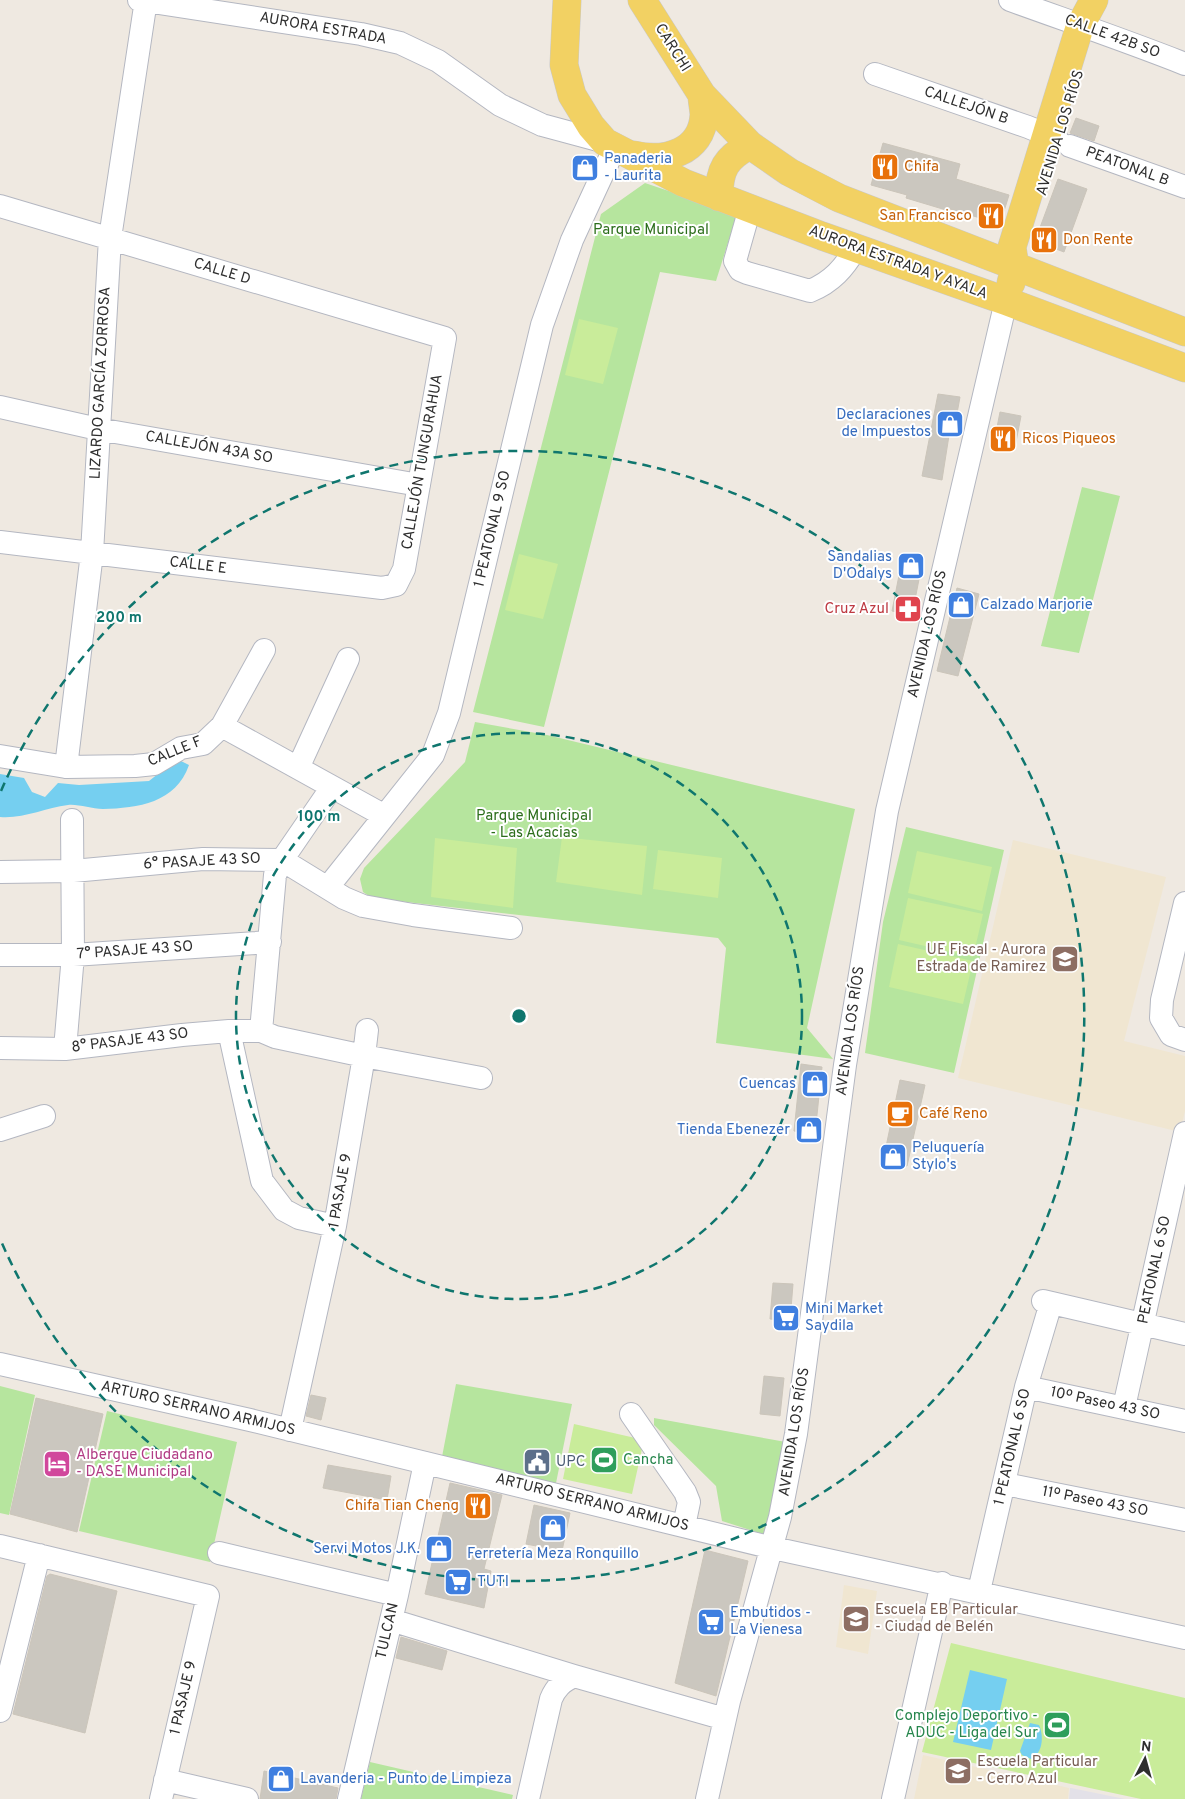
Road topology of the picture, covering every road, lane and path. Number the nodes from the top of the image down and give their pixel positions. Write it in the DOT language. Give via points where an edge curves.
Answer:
graph roads {
  1 [pos="143,0"];
  2 [pos="567,0"];
  3 [pos="642,0"];
  4 [pos="1010,0"];
  5 [pos="1094,0"];
  6 [pos="1112,0"];
  7 [pos="1087,28"];
  8 [pos="1185,64"];
  9 [pos="875,74"];
  10 [pos="702,96"];
  11 [pos="1058,140"];
  12 [pos="750,145"];
  13 [pos="615,148"];
  14 [pos="1185,187"];
  15 [pos="719,196"];
  16 [pos="0,206"];
  17 [pos="750,208"];
  18 [pos="110,238"];
  19 [pos="856,248"];
  20 [pos="1015,267"];
  21 [pos="1006,301"];
  22 [pos="1185,332"];
  23 [pos="445,338"];
  24 [pos="1185,368"];
  25 [pos="0,407"];
  26 [pos="98,429"];
  27 [pos="419,485"];
  28 [pos="0,542"];
  29 [pos="92,553"];
  30 [pos="396,585"];
  31 [pos="264,650"];
  32 [pos="348,659"];
  33 [pos="222,726"];
  34 [pos="0,756"];
  35 [pos="66,767"];
  36 [pos="298,768"];
  37 [pos="332,787"];
  38 [pos="383,815"];
  39 [pos="72,820"];
  40 [pos="282,860"];
  41 [pos="73,871"];
  42 [pos="0,872"];
  43 [pos="328,887"];
  44 [pos="1185,903"];
  45 [pos="511,928"];
  46 [pos="270,942"];
  47 [pos="0,955"];
  48 [pos="72,955"];
  49 [pos="367,1030"];
  50 [pos="229,1031"];
  51 [pos="260,1031"];
  52 [pos="1185,1040"];
  53 [pos="0,1048"];
  54 [pos="65,1049"];
  55 [pos="364,1056"];
  56 [pos="482,1078"];
  57 [pos="44,1116"];
  58 [pos="0,1130"];
  59 [pos="1185,1133"];
  60 [pos="335,1226"];
  61 [pos="1143,1324"];
  62 [pos="1185,1334"];
  63 [pos="0,1364"];
  64 [pos="1026,1387"];
  65 [pos="1124,1407"];
  66 [pos="631,1414"];
  67 [pos="1185,1421"];
  68 [pos="290,1430"];
  69 [pos="425,1463"];
  70 [pos="1005,1484"];
  71 [pos="1185,1520"];
  72 [pos="684,1526"];
  73 [pos="0,1546"];
  74 [pos="773,1548"];
  75 [pos="218,1553"];
  76 [pos="39,1555"];
  77 [pos="942,1583"];
  78 [pos="979,1591"];
  79 [pos="397,1595"];
  80 [pos="391,1620"];
  81 [pos="1185,1638"];
  82 [pos="574,1676"];
  83 [pos="0,1711"];
  84 [pos="725,1719"];
  85 [pos="163,1790"];
  86 [pos="246,1799"];
  87 [pos="349,1799"];
  88 [pos="528,1799"];
  89 [pos="707,1799"];
  90 [pos="893,1799"];
  1 -- 13 [label="street, AURORA ESTRADA" via="400,43 438,61 500,105 542,125"];
  1 -- 18 [label="street, LIZARDO GARCÍA ZORROSA"];
  2 -- 13 [label="main road" via="564,65 572,95 591,126"];
  3 -- 10 [label="main road, CARCHI"];
  4 -- 7 [label="street, CALLE 42B SO"];
  5 -- 7 [label="main road, AVENIDA LOS RÍOS"];
  6 -- 7 [label="main road, AVENIDA LOS RÍOS"];
  7 -- 8 [label="street, CALLE 42B SO"];
  7 -- 11 [label="main road, AVENIDA LOS RÍOS"];
  9 -- 11 [label="street, CALLEJÓN B"];
  10 -- 12 [label="main road"];
  10 -- 13 [label="main road" via="704,116 698,135 685,150 666,158 646,158"];
  11 -- 14 [label="street, PEATONAL B"];
  11 -- 20 [label="main road, AVENIDA LOS RÍOS" via="1026,251"];
  12 -- 15 [label="main road" via="725,165 719,180"];
  12 -- 20 [label="main road" via="789,172 839,198"];
  13 -- 15 [label="main road, AURORA ESTRADA Y AYALA" via="684,183"];
  13 -- 38 [label="street, 1 PEATONAL 9 SO" via="572,240 542,325 449,713 433,755"];
  15 -- 17 [label="main road, AURORA ESTRADA Y AYALA"];
  16 -- 18 [label="street, CALLE D"];
  17 -- 19 [label="main road, AURORA ESTRADA Y AYALA"];
  17 -- 19 [label="street" via="735,261 740,270 747,273 810,291 843,269"];
  18 -- 23 [label="street, CALLE D"];
  18 -- 26 [label="street, LIZARDO GARCÍA ZORROSA"];
  19 -- 21 [label="main road, AURORA ESTRADA Y AYALA"];
  20 -- 21 [label="main road, AVENIDA LOS RÍOS"];
  20 -- 22 [label="main road"];
  21 -- 24 [label="main road, AURORA ESTRADA Y AYALA"];
  21 -- 74 [label="street, AVENIDA LOS RÍOS" via="887,811 845,1065 796,1434"];
  23 -- 27 [label="street, CALLEJÓN TUNGURAHUA"];
  25 -- 26 [label="street, CALLEJÓN 43A SO"];
  26 -- 27 [label="street, CALLEJÓN 43A SO"];
  26 -- 29 [label="street, LIZARDO GARCÍA ZORROSA"];
  27 -- 30 [label="street, CALLEJÓN TUNGURAHUA" via="404,569"];
  28 -- 29 [label="street, CALLE E"];
  29 -- 30 [label="street, CALLE E" via="382,588"];
  29 -- 35 [label="street, LIZARDO GARCÍA ZORROSA"];
  31 -- 33 [label="street, CALLE F"];
  32 -- 36 [label="street"];
  33 -- 35 [label="street, CALLE F" via="202,744 181,748 154,764"];
  33 -- 36 [label="street"];
  34 -- 35 [label="street, CALLE F"];
  36 -- 37 [label="street"];
  37 -- 38 [label="street"];
  37 -- 40 [label="street"];
  38 -- 43 [label="street, 1 PEATONAL 9 SO" via="376,829"];
  39 -- 41 [label="street"];
  40 -- 41 [label="street, 6° PASAJE 43 SO" via="203,859"];
  40 -- 43 [label="street, 6° PASAJE 43 SO"];
  40 -- 46 [label="street" via="275,875"];
  41 -- 42 [label="street, 6° PASAJE 43 SO"];
  41 -- 48 [label="street"];
  43 -- 45 [label="street, 6° PASAJE 43 SO" via="363,906"];
  44 -- 52 [label="street" via="1162,1000 1161,1018 1171,1035"];
  46 -- 48 [label="street, 7° PASAJE 43 SO"];
  46 -- 51 [label="street"];
  47 -- 48 [label="street, 7° PASAJE 43 SO"];
  48 -- 54 [label="street"];
  49 -- 55 [label="street, 1 PASAJE 9"];
  50 -- 51 [label="street, 8° PASAJE 43 SO"];
  50 -- 54 [label="street, 8° PASAJE 43 SO"];
  50 -- 60 [label="street" via="262,1181 284,1210 299,1218"];
  51 -- 55 [label="street"];
  53 -- 54 [label="street, 8° PASAJE 43 SO"];
  55 -- 56 [label="street"];
  55 -- 60 [label="street, 1 PASAJE 9"];
  57 -- 58 [label="street"];
  59 -- 61 [label="street, PEATONAL 6 SO"];
  60 -- 68 [label="street, 1 PASAJE 9"];
  61 -- 62 [label="street"];
  61 -- 64 [label="street, 1 PEATONAL 6 SO" via="1047,1302"];
  61 -- 65 [label="street, PEATONAL 6 SO"];
  63 -- 68 [label="street, ARTURO SERRANO ARMIJOS"];
  64 -- 65 [label="street, 10º Paseo 43 SO"];
  64 -- 70 [label="street, 1 PEATONAL 6 SO"];
  65 -- 67 [label="street, 10º Paseo 43 SO"];
  66 -- 72 [label="street" via="685,1492 689,1502"];
  68 -- 69 [label="street, ARTURO SERRANO ARMIJOS"];
  69 -- 72 [label="street, ARTURO SERRANO ARMIJOS"];
  69 -- 79 [label="street, TULCAN"];
  70 -- 71 [label="street, 11º Paseo 43 SO"];
  70 -- 78 [label="street, 1 PEATONAL 6 SO"];
  72 -- 74 [label="street, ARTURO SERRANO ARMIJOS"];
  73 -- 76 [label="street"];
  74 -- 77 [label="street, ARTURO SERRANO ARMIJOS"];
  74 -- 84 [label="street, AVENIDA LOS RÍOS"];
  75 -- 79 [label="street"];
  76 -- 83 [label="street"];
  76 -- 85 [label="street, 1 PASAJE 9" via="208,1596"];
  77 -- 78 [label="street, ARTURO SERRANO ARMIJOS"];
  77 -- 90 [label="street"];
  78 -- 81 [label="street, ARTURO SERRANO ARMIJOS"];
  79 -- 80 [label="street, TULCAN"];
  80 -- 82 [label="street"];
  80 -- 87 [label="street, TULCAN"];
  82 -- 84 [label="street"];
  82 -- 88 [label="street" via="555,1690"];
  84 -- 89 [label="street, AVENIDA LOS RÍOS"];
  85 -- 86 [label="street"];
}
